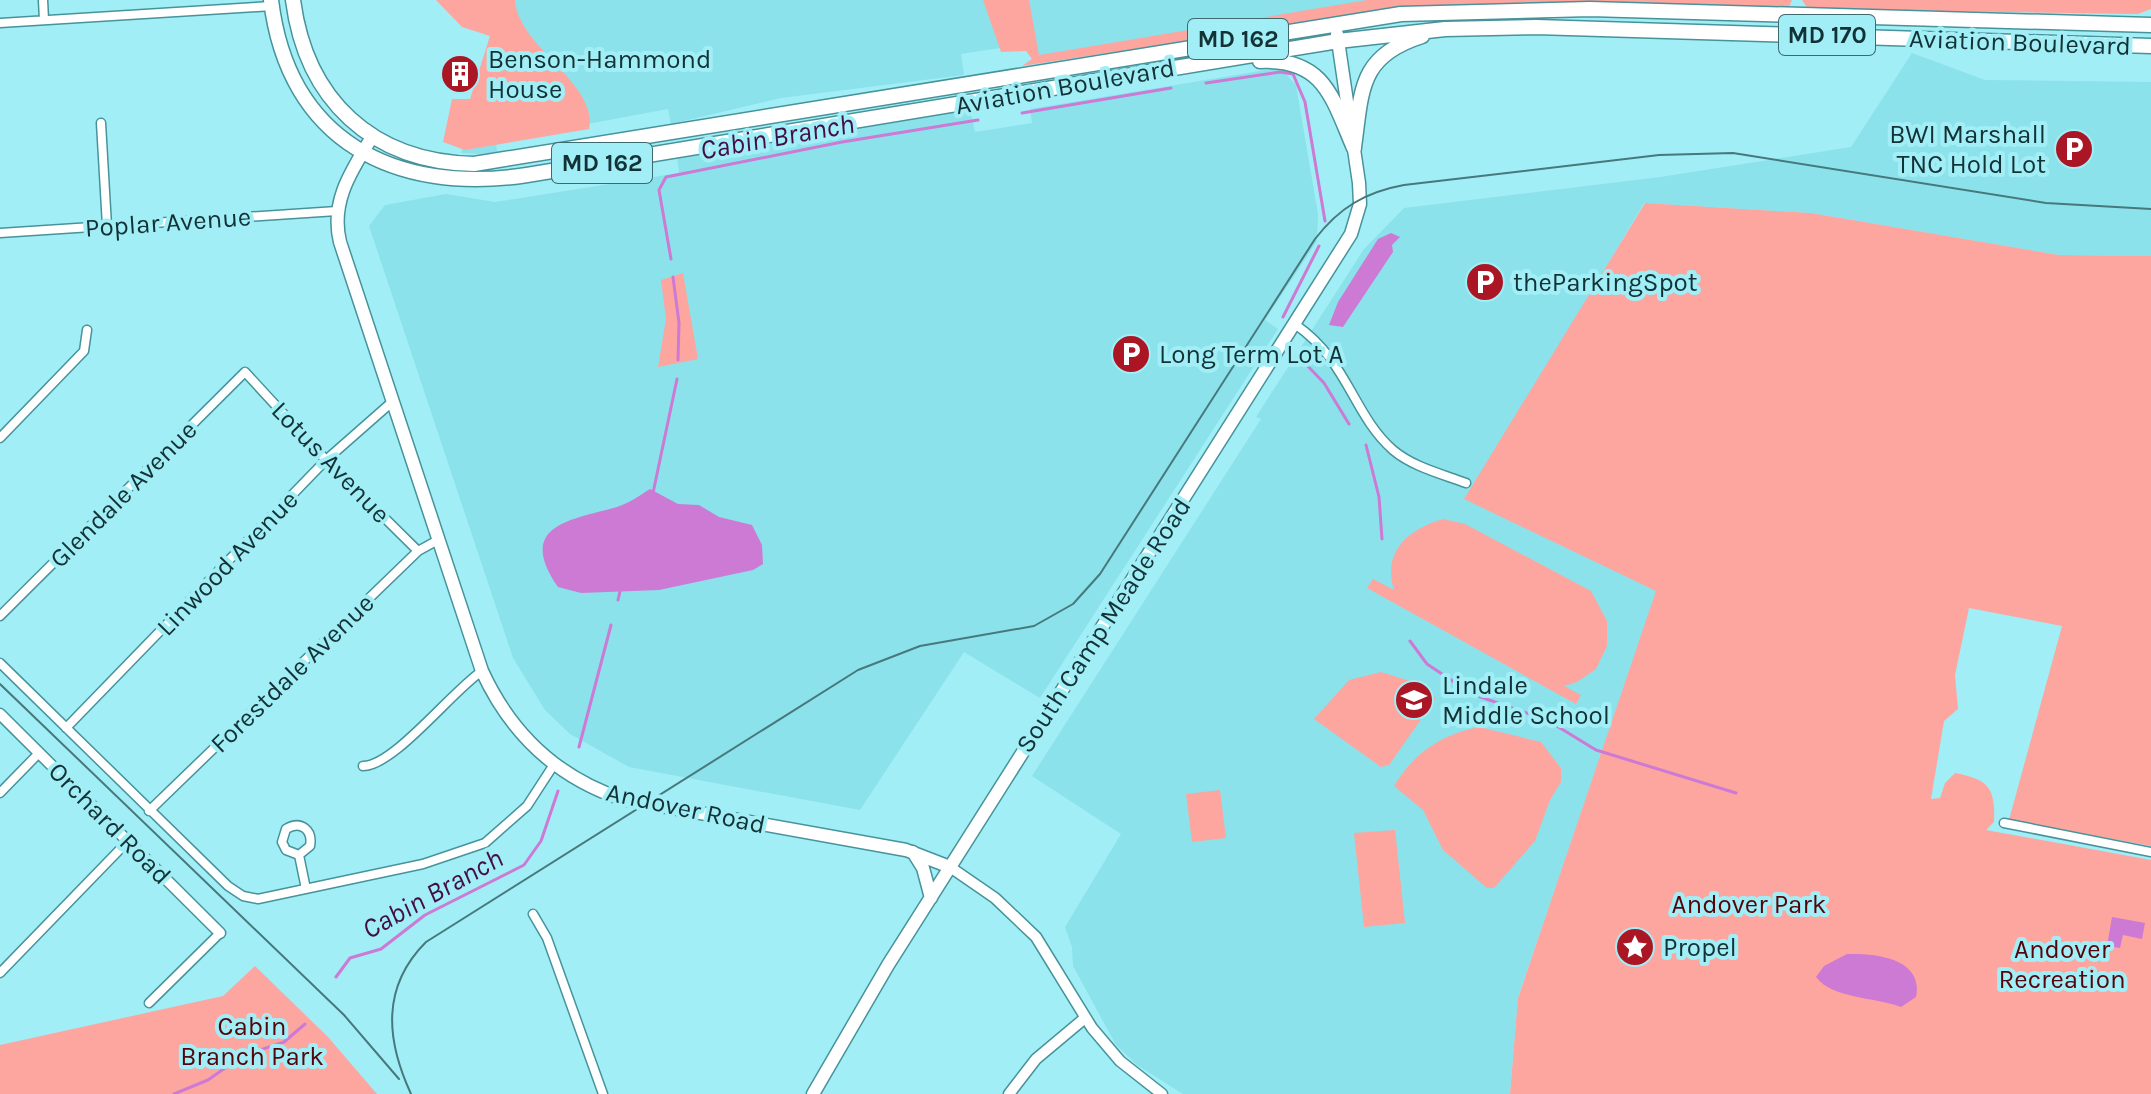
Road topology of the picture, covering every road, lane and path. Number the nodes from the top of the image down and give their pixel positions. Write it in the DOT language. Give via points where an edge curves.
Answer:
graph roads {
  1 [pos="43,0"];
  2 [pos="293,0"];
  3 [pos="272,3"];
  4 [pos="44,20"];
  5 [pos="0,23"];
  6 [pos="1335,23"];
  7 [pos="2151,25"];
  8 [pos="1445,29"];
  9 [pos="1338,41"];
  10 [pos="2151,46"];
  11 [pos="1208,62"];
  12 [pos="101,123"];
  13 [pos="372,137"];
  14 [pos="639,139"];
  15 [pos="1354,148"];
  16 [pos="363,153"];
  17 [pos="626,159"];
  18 [pos="337,211"];
  19 [pos="107,226"];
  20 [pos="0,233"];
  21 [pos="1296,325"];
  22 [pos="87,330"];
  23 [pos="245,372"];
  24 [pos="392,402"];
  25 [pos="0,438"];
  26 [pos="326,460"];
  27 [pos="1466,483"];
  28 [pos="438,540"];
  29 [pos="418,551"];
  30 [pos="0,616"];
  31 [pos="0,663"];
  32 [pos="482,671"];
  33 [pos="0,714"];
  34 [pos="66,728"];
  35 [pos="39,753"];
  36 [pos="363,766"];
  37 [pos="553,766"];
  38 [pos="0,793"];
  39 [pos="149,811"];
  40 [pos="2004,823"];
  41 [pos="128,841"];
  42 [pos="913,852"];
  43 [pos="2151,852"];
  44 [pos="299,855"];
  45 [pos="950,867"];
  46 [pos="306,889"];
  47 [pos="931,898"];
  48 [pos="533,914"];
  49 [pos="220,933"];
  50 [pos="0,973"];
  51 [pos="149,1003"];
  52 [pos="1085,1018"];
  53 [pos="603,1094"];
  54 [pos="813,1094"];
  55 [pos="1009,1094"];
  56 [pos="1162,1094"];
  1 -- 4 [label="street"];
  2 -- 13 [label="main road, Aviation Boulevard / MD 162" via="300,38 318,79 336,105"];
  3 -- 4 [label="street"];
  3 -- 16 [label="main road, Aviation Boulevard / MD 162" via="280,46 296,82 322,119"];
  4 -- 5 [label="street"];
  6 -- 7 [label="main road, Aviation Boulevard / MD 170" via="1441,11 1555,9"];
  6 -- 9 [label="main road, MD 170"];
  6 -- 14 [label="main road, Aviation Boulevard / MD 162"];
  8 -- 9 [label="main road, Aviation Boulevard / MD 162"];
  8 -- 10 [label="main road, Aviation Boulevard / MD 170" via="1661,29"];
  8 -- 15 [label="main road, MD 170" via="1396,46 1372,67 1363,86"];
  9 -- 11 [label="main road, Aviation Boulevard / MD 162"];
  9 -- 15 [label="main road, MD 170"];
  11 -- 15 [label="main road" via="1285,61 1309,70 1328,89"];
  11 -- 17 [label="main road, Aviation Boulevard / MD 162"];
  12 -- 19 [label="street"];
  13 -- 14 [label="main road, Aviation Boulevard / MD 162" via="419,157 474,164"];
  13 -- 16 [label="main road, Andover Road"];
  14 -- 17 [label="main road"];
  15 -- 21 [label="main road, South Camp Meade Road / MD 170" via="1360,198 1356,218"];
  16 -- 17 [label="main road, Aviation Boulevard / MD 162" via="407,172 460,181"];
  16 -- 18 [label="main road, Andover Road"];
  18 -- 19 [label="street, Poplar Avenue"];
  18 -- 24 [label="main road, Andover Road" via="343,255"];
  19 -- 20 [label="street, Poplar Avenue"];
  21 -- 27 [label="street" via="1332,357 1392,449"];
  21 -- 45 [label="main road, South Camp Meade Road / MD 170"];
  22 -- 25 [label="street" via="84,351"];
  23 -- 26 [label="street, Lotus Avenue"];
  23 -- 30 [label="street, Glendale Avenue"];
  24 -- 26 [label="street, Linwood Avenue"];
  24 -- 28 [label="main road, Andover Road"];
  26 -- 29 [label="street, Lotus Avenue"];
  26 -- 34 [label="street, Linwood Avenue"];
  28 -- 29 [label="street, Forestdale Avenue"];
  28 -- 32 [label="main road, Andover Road"];
  29 -- 39 [label="street, Forestdale Avenue"];
  31 -- 34 [label="street"];
  32 -- 36 [label="street" via="383,761"];
  32 -- 37 [label="main road, Andover Road" via="513,725"];
  33 -- 35 [label="street, Orchard Road"];
  34 -- 39 [label="street"];
  35 -- 38 [label="street"];
  35 -- 41 [label="street, Orchard Road"];
  37 -- 42 [label="main road, Andover Road" via="592,788 641,803"];
  37 -- 46 [label="street" via="527,806 485,843 423,864"];
  39 -- 46 [label="street" via="243,896 258,899"];
  40 -- 43 [label="street"];
  41 -- 49 [label="street, Orchard Road"];
  41 -- 50 [label="street"];
  42 -- 45 [label="main road, Andover Road"];
  42 -- 47 [label="main road"];
  44 -- 46 [label="street"];
  45 -- 47 [label="main road, South Camp Meade Road / MD 170"];
  45 -- 52 [label="street, Andover Road" via="995,898 1036,937"];
  47 -- 54 [label="main road, South Camp Meade Road / MD 170"];
  48 -- 53 [label="street" via="547,938"];
  49 -- 51 [label="street"];
  52 -- 55 [label="street" via="1036,1059"];
  52 -- 56 [label="street, Andover Road" via="1120,1061"];
}
